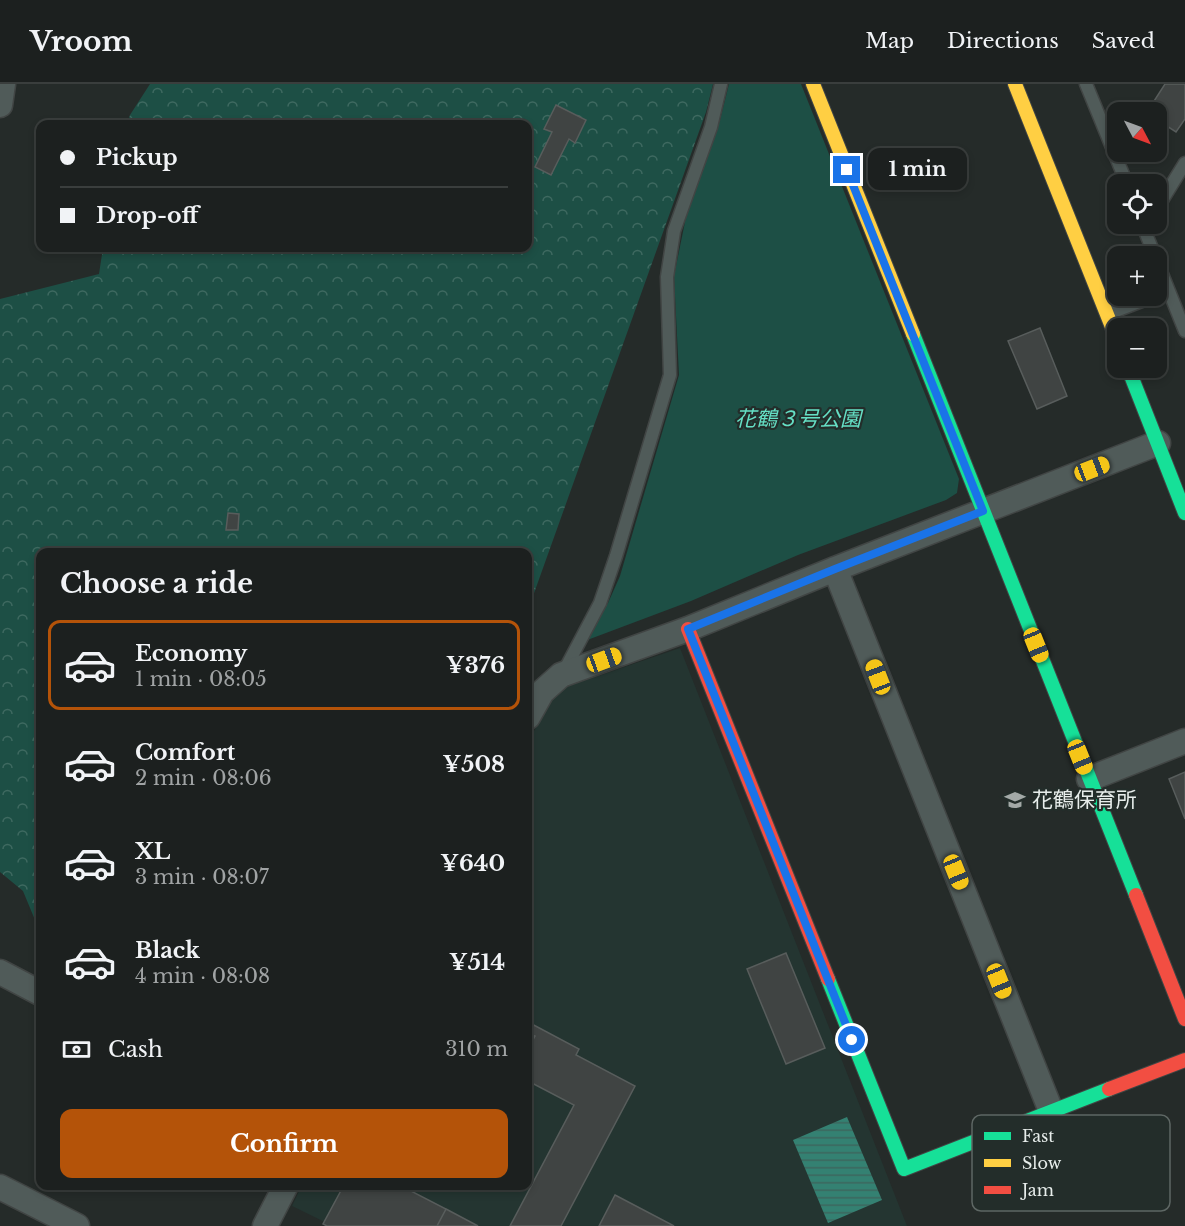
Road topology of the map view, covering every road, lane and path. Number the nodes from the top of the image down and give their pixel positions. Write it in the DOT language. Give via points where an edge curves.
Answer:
graph roads {
  1 [pos="3,84"];
  2 [pos="721,84"];
  3 [pos="813,84"];
  4 [pos="1015,84"];
  5 [pos="1086,84"];
  6 [pos="0,105"];
  7 [pos="1185,163"];
  8 [pos="1123,174"];
  9 [pos="1167,192"];
  10 [pos="1167,285"];
  11 [pos="1169,290"];
  12 [pos="1128,306"];
  13 [pos="1106,315"];
  14 [pos="1107,318"];
  15 [pos="1185,331"];
  16 [pos="1132,378"];
  17 [pos="1158,443"];
  18 [pos="1184,507"];
  19 [pos="983,511"];
  20 [pos="835,569"];
  21 [pos="688,629"];
  22 [pos="561,675"];
  23 [pos="532,710"];
  24 [pos="1185,741"];
  25 [pos="1089,779"];
  26 [pos="0,972"];
  27 [pos="36,991"];
  28 [pos="1185,1019"];
  29 [pos="1185,1060"];
  30 [pos="1051,1111"];
  31 [pos="1041,1115"];
  32 [pos="972,1142"];
  33 [pos="0,1187"];
  34 [pos="283,1190"];
  35 [pos="38,1217"];
  36 [pos="77,1226"];
  37 [pos="265,1226"];
  1 -- 6 [label="street"];
  2 -- 22 [label="lane" via="711,127 674,231 667,277 670,375 600,603"];
  3 -- 19 [label="street"];
  4 -- 13 [label="street"];
  5 -- 8 [label="lane"];
  7 -- 9 [label="lane"];
  10 -- 11 [label="lane"];
  11 -- 15 [label="lane"];
  12 -- 13 [label="lane"];
  13 -- 14 [label="street"];
  16 -- 17 [label="street"];
  17 -- 18 [label="street"];
  17 -- 19 [label="street"];
  19 -- 20 [label="street"];
  19 -- 25 [label="street"];
  20 -- 21 [label="street"];
  20 -- 30 [label="street"];
  21 -- 22 [label="street"];
  21 -- 32 [label="street" via="904,1169"];
  22 -- 23 [label="street" via="542,692"];
  24 -- 25 [label="street"];
  25 -- 28 [label="street"];
  26 -- 27 [label="street"];
  29 -- 30 [label="street"];
  30 -- 31 [label="street"];
  33 -- 35 [label="street"];
  34 -- 37 [label="street"];
  35 -- 36 [label="street"];
}
